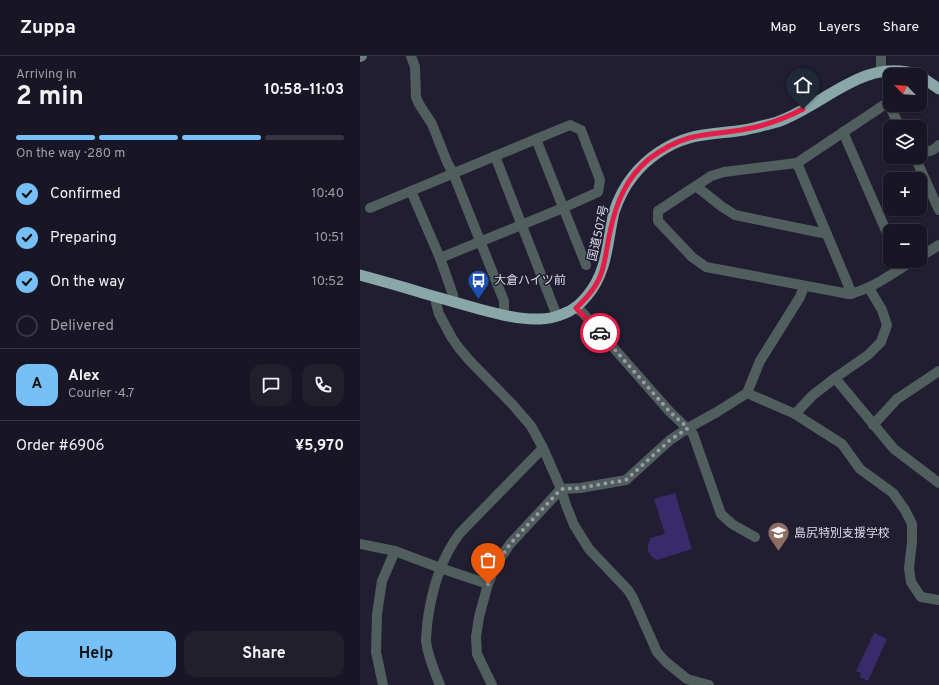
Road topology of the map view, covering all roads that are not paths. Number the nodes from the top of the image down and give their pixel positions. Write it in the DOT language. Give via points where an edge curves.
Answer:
graph roads {
  1 [pos="411,56"];
  2 [pos="881,56"];
  3 [pos="880,70"];
  4 [pos="927,81"];
  5 [pos="939,89"];
  6 [pos="896,120"];
  7 [pos="843,132"];
  8 [pos="536,139"];
  9 [pos="939,145"];
  10 [pos="927,152"];
  11 [pos="495,156"];
  12 [pos="798,163"];
  13 [pos="918,164"];
  14 [pos="453,173"];
  15 [pos="696,186"];
  16 [pos="411,191"];
  17 [pos="370,208"];
  18 [pos="563,208"];
  19 [pos="939,210"];
  20 [pos="883,224"];
  21 [pos="522,225"];
  22 [pos="827,234"];
  23 [pos="480,242"];
  24 [pos="939,246"];
  25 [pos="927,253"];
  26 [pos="440,258"];
  27 [pos="586,265"];
  28 [pos="895,268"];
  29 [pos="360,276"];
  30 [pos="804,286"];
  31 [pos="869,288"];
  32 [pos="852,294"];
  33 [pos="436,297"];
  34 [pos="454,302"];
  35 [pos="576,308"];
  36 [pos="503,315"];
  37 [pos="557,316"];
  38 [pos="939,371"];
  39 [pos="835,378"];
  40 [pos="747,393"];
  41 [pos="795,414"];
  42 [pos="873,424"];
  43 [pos="688,428"];
  44 [pos="543,448"];
  45 [pos="939,483"];
  46 [pos="561,489"];
  47 [pos="754,537"];
  48 [pos="360,544"];
  49 [pos="395,551"];
  50 [pos="440,568"];
  51 [pos="488,584"];
  52 [pos="939,600"];
  53 [pos="383,685"];
  54 [pos="440,685"];
  55 [pos="490,685"];
  56 [pos="709,685"];
  1 -- 14 [label="street" via="415,67 418,104 432,124"];
  2 -- 3 [label="street"];
  3 -- 35 [label="highway, 国道507号" via="848,81 779,121 745,130 689,138 649,159 633,176 619,199 602,272 592,291"];
  4 -- 5 [label="highway, 国道507号"];
  6 -- 7 [label="street" via="890,107 884,105"];
  7 -- 12 [label="street"];
  7 -- 20 [label="street"];
  8 -- 11 [label="street"];
  8 -- 18 [label="street"];
  8 -- 18 [label="street" via="570,125 580,130 600,180 598,192"];
  9 -- 10 [label="street"];
  11 -- 14 [label="street"];
  11 -- 21 [label="street"];
  12 -- 15 [label="street" via="724,172 711,176"];
  12 -- 22 [label="street"];
  13 -- 19 [label="street"];
  14 -- 16 [label="street"];
  14 -- 23 [label="street"];
  15 -- 22 [label="street" via="735,215"];
  15 -- 30 [label="street" via="658,211 658,221 692,258 706,267"];
  16 -- 17 [label="street"];
  16 -- 26 [label="street"];
  18 -- 21 [label="street"];
  18 -- 27 [label="street"];
  21 -- 23 [label="street"];
  21 -- 37 [label="street"];
  22 -- 32 [label="street"];
  23 -- 26 [label="street"];
  23 -- 36 [label="street" via="504,301"];
  24 -- 25 [label="street"];
  26 -- 34 [label="street"];
  28 -- 31 [label="street"];
  29 -- 33 [label="highway, 国道507号"];
  30 -- 32 [label="street"];
  30 -- 40 [label="street" via="800,297 760,361"];
  31 -- 32 [label="street"];
  31 -- 39 [label="street" via="882,310 887,325 881,342 868,356"];
  33 -- 34 [label="highway, 国道507号"];
  33 -- 44 [label="street" via="439,314 459,348 531,426"];
  34 -- 36 [label="highway, 国道507号"];
  35 -- 37 [label="highway, 国道507号"];
  35 -- 43 [label="street" via="670,412"];
  36 -- 37 [label="highway, 国道507号" via="538,320"];
  38 -- 42 [label="street" via="897,399"];
  39 -- 41 [label="street" via="813,395"];
  39 -- 42 [label="street"];
  40 -- 41 [label="street"];
  40 -- 43 [label="street"];
  41 -- 52 [label="street" via="842,444 860,469 893,493 906,510 912,524 909,568 911,582 921,597"];
  42 -- 45 [label="street" via="894,449"];
  43 -- 46 [label="street" via="670,440 626,480"];
  43 -- 47 [label="street" via="693,434 720,514"];
  44 -- 46 [label="street"];
  44 -- 50 [label="street" via="460,533 451,544"];
  46 -- 51 [label="street" via="510,544 496,565"];
  46 -- 56 [label="street" via="574,525 589,549 628,590 657,652 687,679"];
  48 -- 49 [label="street"];
  49 -- 50 [label="street"];
  49 -- 53 [label="street" via="382,581 377,614 376,652"];
  50 -- 51 [label="street"];
  50 -- 54 [label="street" via="429,613 426,640 432,668"];
  51 -- 55 [label="street" via="476,637 477,654"];
}
